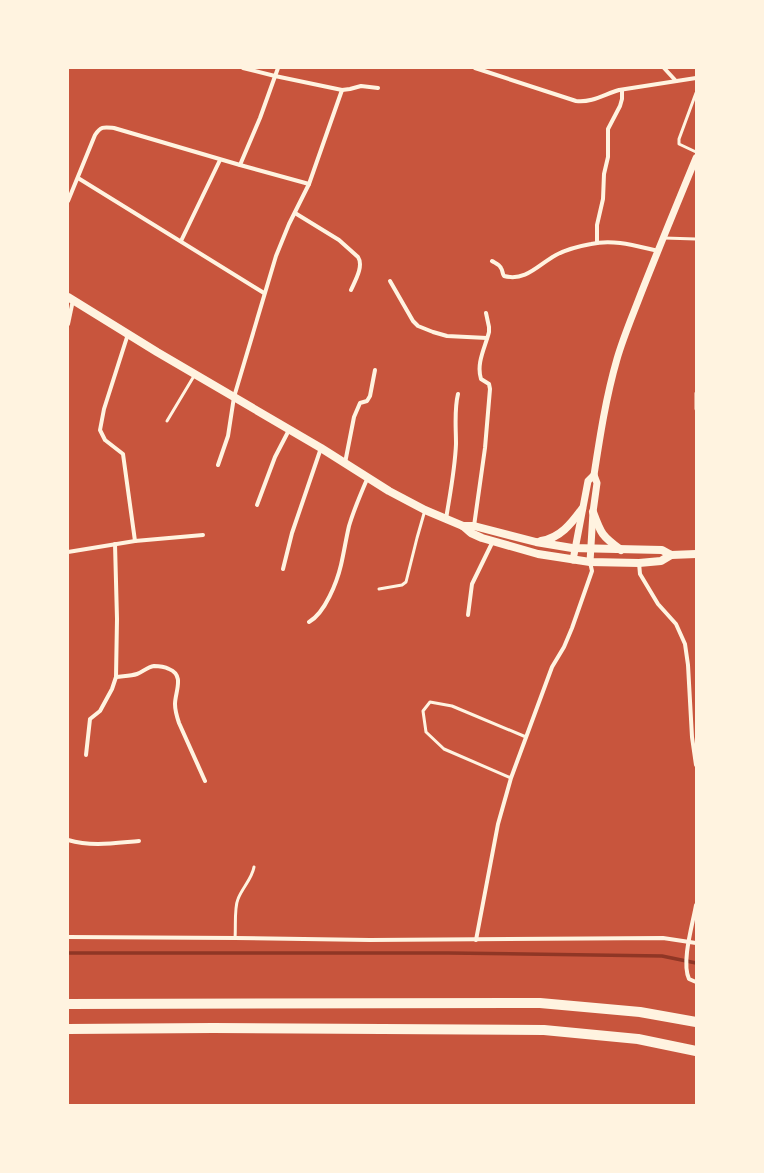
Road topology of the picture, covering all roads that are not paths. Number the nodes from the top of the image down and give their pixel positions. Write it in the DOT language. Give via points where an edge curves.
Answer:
graph roads {
  1 [pos="243,68"];
  2 [pos="278,68"];
  3 [pos="475,68"];
  4 [pos="664,68"];
  5 [pos="275,76"];
  6 [pos="696,78"];
  7 [pos="676,81"];
  8 [pos="378,88"];
  9 [pos="342,90"];
  10 [pos="622,90"];
  11 [pos="696,94"];
  12 [pos="696,152"];
  13 [pos="696,158"];
  14 [pos="220,160"];
  15 [pos="240,165"];
  16 [pos="78,178"];
  17 [pos="309,184"];
  18 [pos="68,200"];
  19 [pos="295,213"];
  20 [pos="663,238"];
  21 [pos="696,240"];
  22 [pos="181,241"];
  23 [pos="597,242"];
  24 [pos="658,251"];
  25 [pos="492,261"];
  26 [pos="390,282"];
  27 [pos="351,290"];
  28 [pos="264,292"];
  29 [pos="70,298"];
  30 [pos="486,313"];
  31 [pos="68,324"];
  32 [pos="128,334"];
  33 [pos="487,338"];
  34 [pos="375,370"];
  35 [pos="195,374"];
  36 [pos="696,393"];
  37 [pos="458,394"];
  38 [pos="234,397"];
  39 [pos="696,409"];
  40 [pos="167,421"];
  41 [pos="289,430"];
  42 [pos="321,448"];
  43 [pos="345,463"];
  44 [pos="218,465"];
  45 [pos="594,475"];
  46 [pos="368,477"];
  47 [pos="258,505"];
  48 [pos="582,509"];
  49 [pos="429,512"];
  50 [pos="593,512"];
  51 [pos="446,519"];
  52 [pos="463,526"];
  53 [pos="474,526"];
  54 [pos="202,535"];
  55 [pos="135,541"];
  56 [pos="493,541"];
  57 [pos="536,542"];
  58 [pos="115,544"];
  59 [pos="575,548"];
  60 [pos="591,549"];
  61 [pos="622,550"];
  62 [pos="68,552"];
  63 [pos="696,554"];
  64 [pos="671,555"];
  65 [pos="573,560"];
  66 [pos="590,562"];
  67 [pos="639,563"];
  68 [pos="284,569"];
  69 [pos="379,589"];
  70 [pos="468,615"];
  71 [pos="308,622"];
  72 [pos="116,677"];
  73 [pos="526,737"];
  74 [pos="86,755"];
  75 [pos="696,765"];
  76 [pos="511,778"];
  77 [pos="205,781"];
  78 [pos="68,840"];
  79 [pos="139,841"];
  80 [pos="254,867"];
  81 [pos="696,905"];
  82 [pos="68,937"];
  83 [pos="235,938"];
  84 [pos="476,940"];
  85 [pos="689,941"];
  86 [pos="696,943"];
  87 [pos="696,982"];
  88 [pos="68,1004"];
  89 [pos="696,1022"];
  90 [pos="68,1029"];
  91 [pos="696,1051"];
  1 -- 5 [label="street"];
  2 -- 5 [label="street"];
  3 -- 10 [label="street" via="576,101 589,101"];
  4 -- 7 [label="street"];
  5 -- 9 [label="street"];
  5 -- 15 [label="street"];
  6 -- 7 [label="street"];
  7 -- 10 [label="street"];
  8 -- 9 [label="street" via="361,86"];
  9 -- 17 [label="street"];
  10 -- 23 [label="street" via="620,106 608,129 608,157"];
  11 -- 12 [label="lane" via="679,144"];
  13 -- 20 [label="street"];
  14 -- 15 [label="street"];
  14 -- 16 [label="street" via="114,128 103,127 95,135"];
  14 -- 22 [label="street"];
  15 -- 17 [label="street"];
  16 -- 18 [label="street"];
  16 -- 22 [label="street"];
  17 -- 19 [label="street"];
  19 -- 27 [label="street" via="339,240 360,259 359,270"];
  19 -- 28 [label="street"];
  20 -- 21 [label="lane"];
  20 -- 24 [label="street"];
  22 -- 28 [label="street"];
  23 -- 24 [label="street" via="618,242"];
  23 -- 25 [label="street" via="568,250 519,277 504,276 498,264"];
  24 -- 45 [label="street" via="617,358"];
  26 -- 33 [label="street" via="418,326 447,336"];
  28 -- 38 [label="street"];
  29 -- 31 [label="street"];
  29 -- 32 [label="main road"];
  30 -- 33 [label="street" via="489,327"];
  32 -- 35 [label="main road"];
  32 -- 55 [label="street" via="104,409 100,430 105,440 123,454"];
  33 -- 53 [label="street" via="479,369 480,379 490,386 490,398"];
  34 -- 43 [label="street" via="370,396 367,401 360,403 356,412"];
  35 -- 38 [label="main road"];
  35 -- 40 [label="lane"];
  36 -- 39 [label="lane"];
  37 -- 51 [label="street" via="454,470"];
  38 -- 41 [label="main road"];
  38 -- 44 [label="street" via="228,436"];
  41 -- 42 [label="main road"];
  41 -- 47 [label="street" via="275,457"];
  42 -- 43 [label="main road"];
  42 -- 68 [label="street" via="292,533"];
  43 -- 46 [label="main road"];
  45 -- 48 [label="street" via="588,481"];
  45 -- 50 [label="street" via="597,483"];
  46 -- 49 [label="main road"];
  46 -- 71 [label="street" via="352,517 335,582 324,607"];
  48 -- 57 [label="main road" via="573,522 559,534"];
  48 -- 59 [label="street"];
  49 -- 51 [label="main road"];
  49 -- 69 [label="lane" via="417,538 406,582"];
  50 -- 60 [label="street"];
  50 -- 61 [label="main road" via="605,538"];
  51 -- 52 [label="main road"];
  52 -- 53 [label="main road"];
  52 -- 56 [label="main road" via="471,533"];
  53 -- 57 [label="main road"];
  54 -- 55 [label="street"];
  55 -- 58 [label="street"];
  56 -- 65 [label="main road" via="538,554"];
  56 -- 70 [label="street" via="472,584"];
  57 -- 59 [label="main road"];
  58 -- 62 [label="street"];
  58 -- 72 [label="street"];
  59 -- 60 [label="main road"];
  59 -- 65 [label="street"];
  60 -- 61 [label="main road"];
  60 -- 66 [label="street"];
  61 -- 64 [label="main road" via="662,550"];
  63 -- 64 [label="main road"];
  64 -- 67 [label="main road" via="661,561"];
  65 -- 66 [label="main road"];
  66 -- 67 [label="main road"];
  66 -- 73 [label="street" via="592,571 572,628 552,667"];
  67 -- 75 [label="street" via="640,574 658,604 676,624 685,644"];
  72 -- 74 [label="street" via="100,711 90,719"];
  72 -- 77 [label="street" via="132,676 154,666 164,667 178,675 176,714"];
  73 -- 76 [label="street"];
  73 -- 76 [label="lane" via="452,706 430,702 423,711 426,732 444,749"];
  76 -- 84 [label="street" via="498,824"];
  78 -- 79 [label="street" via="102,845"];
  80 -- 83 [label="lane" via="236,905"];
  81 -- 85 [label="street"];
  82 -- 83 [label="street"];
  83 -- 84 [label="street"];
  84 -- 85 [label="street" via="663,938"];
  85 -- 86 [label="street"];
  85 -- 87 [label="street" via="686,970 689,978"];
  88 -- 89 [label="main road" via="540,1003 640,1012"];
  90 -- 91 [label="main road" via="544,1030 638,1039"];
}
